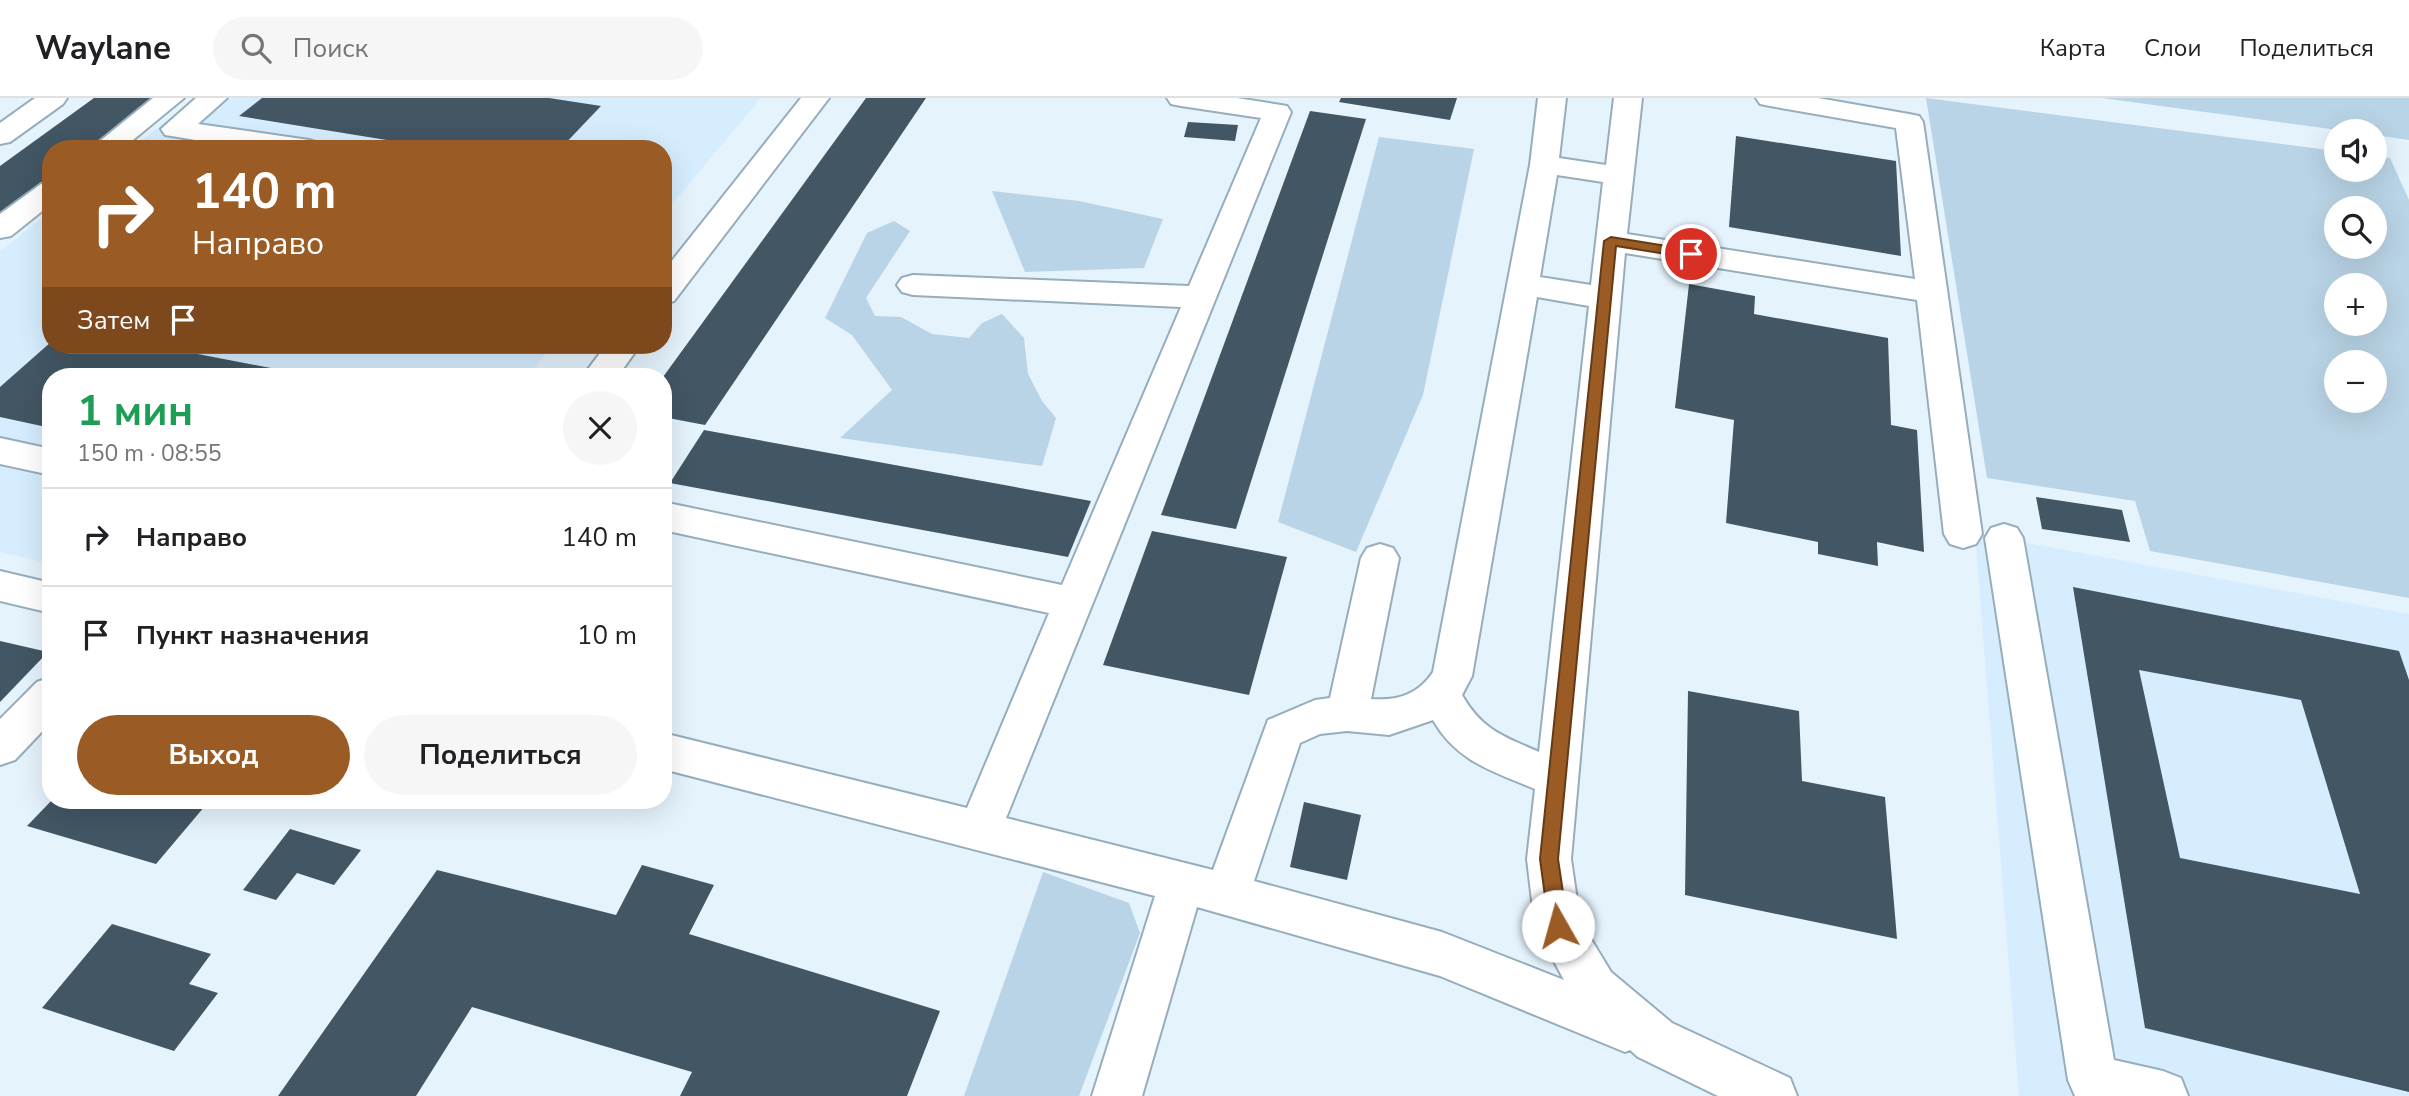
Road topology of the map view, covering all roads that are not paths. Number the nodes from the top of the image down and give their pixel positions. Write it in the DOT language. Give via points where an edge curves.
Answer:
graph roads {
  1 [pos="53,98"];
  2 [pos="170,98"];
  3 [pos="214,98"];
  4 [pos="815,98"];
  5 [pos="1181,98"];
  6 [pos="1552,98"];
  7 [pos="1628,98"];
  8 [pos="1770,98"];
  9 [pos="0,136"];
  10 [pos="116,140"];
  11 [pos="246,140"];
  12 [pos="1544,166"];
  13 [pos="1619,175"];
  14 [pos="42,197"];
  15 [pos="0,229"];
  16 [pos="1611,241"];
  17 [pos="672,282"];
  18 [pos="913,285"];
  19 [pos="1523,285"];
  20 [pos="1932,292"];
  21 [pos="1199,297"];
  22 [pos="1605,298"];
  23 [pos="617,354"];
  24 [pos="606,368"];
  25 [pos="0,452"];
  26 [pos="42,460"];
  27 [pos="672,518"];
  28 [pos="1380,558"];
  29 [pos="0,586"];
  30 [pos="42,596"];
  31 [pos="1073,603"];
  32 [pos="1440,695"];
  33 [pos="42,703"];
  34 [pos="1347,714"];
  35 [pos="0,747"];
  36 [pos="672,753"];
  37 [pos="1557,779"];
  38 [pos="979,831"];
  39 [pos="1182,883"];
  40 [pos="1227,894"];
  41 [pos="1655,1040"];
  42 [pos="2093,1088"];
  43 [pos="1117,1096"];
  44 [pos="1772,1096"];
  45 [pos="2163,1096"];
  1 -- 9 [label="street"];
  2 -- 10 [label="street"];
  3 -- 11 [label="street" via="175,130"];
  4 -- 17 [label="street"];
  5 -- 21 [label="street" via="1277,112"];
  6 -- 12 [label="street"];
  7 -- 13 [label="street"];
  8 -- 20 [label="street" via="1909,122"];
  12 -- 13 [label="street"];
  12 -- 19 [label="street"];
  13 -- 16 [label="street"];
  14 -- 15 [label="street"];
  16 -- 20 [label="street"];
  16 -- 22 [label="street"];
  18 -- 21 [label="street"];
  19 -- 22 [label="street"];
  19 -- 32 [label="street" via="1452,676"];
  20 -- 42 [label="street"];
  21 -- 31 [label="street" via="1129,477"];
  22 -- 37 [label="street"];
  23 -- 24 [label="street"];
  25 -- 26 [label="street"];
  27 -- 31 [label="street"];
  28 -- 34 [label="street"];
  29 -- 30 [label="street"];
  31 -- 38 [label="street"];
  32 -- 34 [label="street" via="1425,706 1389,718"];
  32 -- 37 [label="street" via="1459,728 1483,747"];
  33 -- 35 [label="street"];
  34 -- 40 [label="street" via="1315,717 1283,732"];
  36 -- 38 [label="street"];
  37 -- 41 [label="street" via="1549,859 1558,926 1594,988"];
  38 -- 39 [label="street"];
  39 -- 40 [label="street"];
  39 -- 43 [label="street"];
  40 -- 41 [label="street" via="1442,954"];
  41 -- 44 [label="street"];
  42 -- 45 [label="street"];
}
